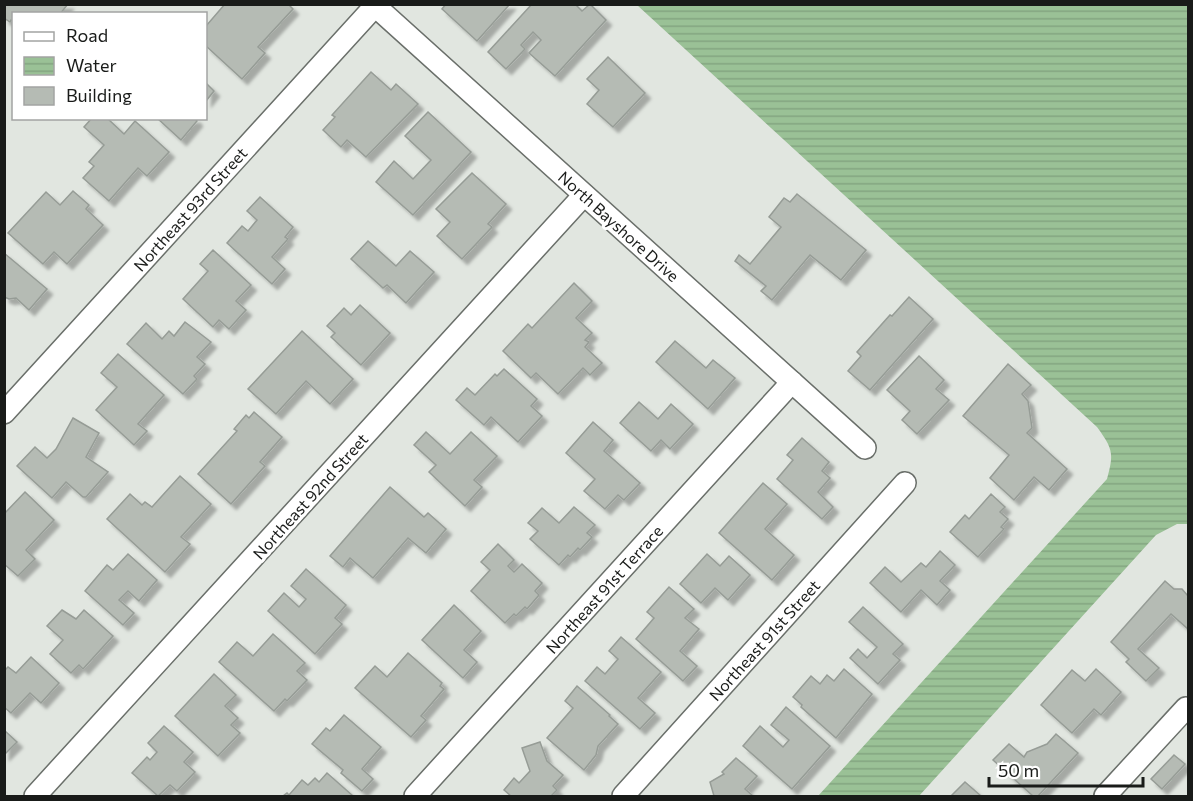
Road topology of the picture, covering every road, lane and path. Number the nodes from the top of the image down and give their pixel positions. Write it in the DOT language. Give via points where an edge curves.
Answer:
graph roads {
  1 [pos="374,5"];
  2 [pos="584,195"];
  3 [pos="792,382"];
  4 [pos="4,412"];
  5 [pos="865,448"];
  6 [pos="905,483"];
  7 [pos="1187,709"];
  8 [pos="35,796"];
  9 [pos="415,796"];
  10 [pos="623,796"];
  11 [pos="1105,796"];
  1 -- 2 [label="street, North Bayshore Drive"];
  1 -- 4 [label="street, Northeast 93rd Street"];
  2 -- 3 [label="street, North Bayshore Drive"];
  2 -- 8 [label="street, Northeast 92nd Street"];
  3 -- 5 [label="street, North Bayshore Drive"];
  3 -- 9 [label="street, Northeast 91st Terrace"];
  6 -- 10 [label="street, Northeast 91st Street"];
  7 -- 11 [label="street"];
}
